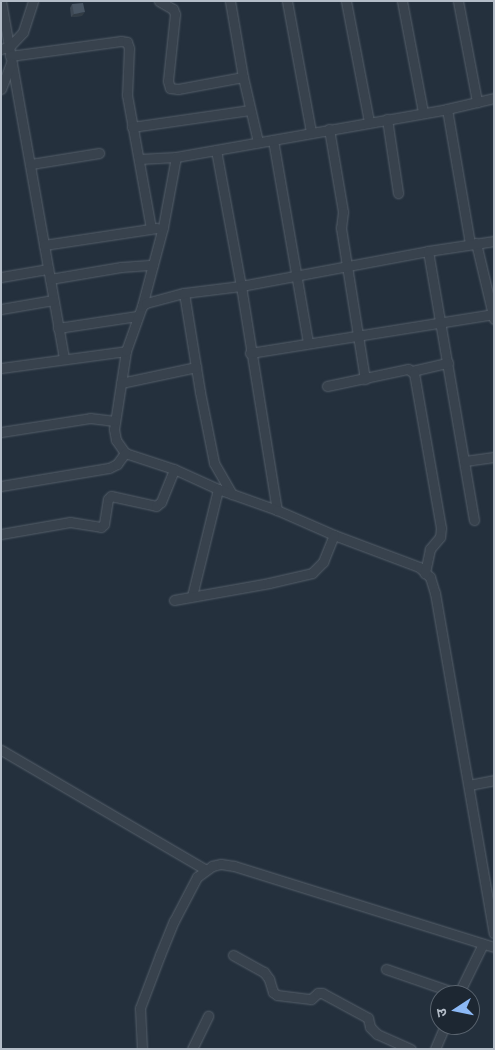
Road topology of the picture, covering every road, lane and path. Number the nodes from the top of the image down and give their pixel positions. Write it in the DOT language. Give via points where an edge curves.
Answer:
graph roads {
  1 [pos="1,1"];
  2 [pos="33,1"];
  3 [pos="159,1"];
  4 [pos="230,1"];
  5 [pos="288,1"];
  6 [pos="346,1"];
  7 [pos="402,1"];
  8 [pos="458,1"];
  9 [pos="6,48"];
  10 [pos="11,58"];
  11 [pos="243,77"];
  12 [pos="1,89"];
  13 [pos="494,98"];
  14 [pos="476,102"];
  15 [pos="447,109"];
  16 [pos="250,110"];
  17 [pos="423,112"];
  18 [pos="387,119"];
  19 [pos="369,122"];
  20 [pos="132,127"];
  21 [pos="329,129"];
  22 [pos="311,132"];
  23 [pos="273,140"];
  24 [pos="258,142"];
  25 [pos="216,150"];
  26 [pos="99,153"];
  27 [pos="176,157"];
  28 [pos="139,159"];
  29 [pos="31,164"];
  30 [pos="398,193"];
  31 [pos="163,227"];
  32 [pos="151,228"];
  33 [pos="494,241"];
  34 [pos="473,244"];
  35 [pos="44,245"];
  36 [pos="428,251"];
  37 [pos="152,265"];
  38 [pos="347,266"];
  39 [pos="49,274"];
  40 [pos="297,276"];
  41 [pos="1,277"];
  42 [pos="241,286"];
  43 [pos="184,293"];
  44 [pos="53,300"];
  45 [pos="142,306"];
  46 [pos="1,309"];
  47 [pos="137,316"];
  48 [pos="493,316"];
  49 [pos="442,324"];
  50 [pos="58,328"];
  51 [pos="357,335"];
  52 [pos="308,343"];
  53 [pos="126,351"];
  54 [pos="250,353"];
  55 [pos="64,358"];
  56 [pos="448,363"];
  57 [pos="196,367"];
  58 [pos="1,368"];
  59 [pos="412,371"];
  60 [pos="366,379"];
  61 [pos="121,383"];
  62 [pos="327,386"];
  63 [pos="115,421"];
  64 [pos="1,432"];
  65 [pos="125,453"];
  66 [pos="494,457"];
  67 [pos="465,461"];
  68 [pos="174,469"];
  69 [pos="1,486"];
  70 [pos="218,489"];
  71 [pos="232,494"];
  72 [pos="277,510"];
  73 [pos="474,520"];
  74 [pos="1,534"];
  75 [pos="334,535"];
  76 [pos="425,573"];
  77 [pos="192,596"];
  78 [pos="174,600"];
  79 [pos="1,750"];
  80 [pos="494,780"];
  81 [pos="468,785"];
  82 [pos="205,869"];
  83 [pos="490,878"];
  84 [pos="494,933"];
  85 [pos="483,944"];
  86 [pos="494,947"];
  87 [pos="233,955"];
  88 [pos="386,968"];
  89 [pos="431,985"];
  90 [pos="463,985"];
  91 [pos="208,1016"];
  92 [pos="441,1035"];
  93 [pos="142,1049"];
  94 [pos="192,1049"];
  95 [pos="411,1049"];
  96 [pos="435,1049"];
  1 -- 9 [label="street"];
  2 -- 9 [label="street" via="23,32"];
  3 -- 11 [label="street" via="173,8 175,14 170,88"];
  4 -- 11 [label="street"];
  5 -- 22 [label="street"];
  6 -- 19 [label="street"];
  7 -- 17 [label="street"];
  8 -- 14 [label="street"];
  9 -- 10 [label="street"];
  10 -- 12 [label="street"];
  10 -- 20 [label="street" via="125,41 129,48 126,85"];
  10 -- 29 [label="street"];
  11 -- 16 [label="street"];
  13 -- 14 [label="street"];
  14 -- 15 [label="street"];
  15 -- 17 [label="street"];
  15 -- 34 [label="street"];
  16 -- 20 [label="street"];
  16 -- 24 [label="street"];
  17 -- 18 [label="street"];
  18 -- 19 [label="street"];
  18 -- 30 [label="street"];
  19 -- 21 [label="street"];
  20 -- 28 [label="street"];
  21 -- 22 [label="street"];
  21 -- 38 [label="street"];
  22 -- 23 [label="street"];
  23 -- 24 [label="street"];
  23 -- 40 [label="street"];
  24 -- 25 [label="street"];
  25 -- 27 [label="street"];
  25 -- 42 [label="street"];
  26 -- 29 [label="street"];
  27 -- 28 [label="street"];
  27 -- 31 [label="street"];
  28 -- 32 [label="street"];
  29 -- 35 [label="street"];
  31 -- 32 [label="street"];
  31 -- 37 [label="street"];
  32 -- 35 [label="street"];
  33 -- 34 [label="street"];
  34 -- 36 [label="street"];
  34 -- 48 [label="street"];
  35 -- 39 [label="street"];
  36 -- 38 [label="street"];
  36 -- 49 [label="street"];
  37 -- 39 [label="street"];
  37 -- 45 [label="street"];
  38 -- 40 [label="street"];
  38 -- 51 [label="street"];
  39 -- 41 [label="street"];
  39 -- 44 [label="street"];
  40 -- 42 [label="street"];
  40 -- 52 [label="street"];
  42 -- 43 [label="street"];
  42 -- 54 [label="street"];
  43 -- 45 [label="street"];
  43 -- 57 [label="street"];
  44 -- 46 [label="street"];
  44 -- 50 [label="street"];
  45 -- 47 [label="street"];
  47 -- 50 [label="street"];
  47 -- 53 [label="street"];
  48 -- 49 [label="street"];
  49 -- 51 [label="street"];
  49 -- 56 [label="street"];
  50 -- 55 [label="street"];
  51 -- 52 [label="street"];
  51 -- 60 [label="street"];
  52 -- 54 [label="street"];
  53 -- 55 [label="street"];
  53 -- 61 [label="street"];
  54 -- 72 [label="street"];
  55 -- 58 [label="street"];
  56 -- 59 [label="street"];
  56 -- 67 [label="street"];
  57 -- 61 [label="street"];
  57 -- 71 [label="street" via="214,463"];
  59 -- 60 [label="street" via="408,369"];
  59 -- 76 [label="street" via="442,528 440,537 430,549"];
  60 -- 62 [label="street"];
  61 -- 63 [label="street"];
  63 -- 64 [label="street" via="90,418"];
  63 -- 65 [label="street" via="116,440"];
  65 -- 68 [label="street"];
  65 -- 69 [label="street" via="117,464 109,468"];
  66 -- 67 [label="street"];
  67 -- 73 [label="street"];
  68 -- 70 [label="street"];
  68 -- 74 [label="street" via="161,502 156,506 110,496 101,527 70,522"];
  70 -- 71 [label="street"];
  70 -- 77 [label="street"];
  71 -- 72 [label="street"];
  72 -- 75 [label="street"];
  75 -- 76 [label="street" via="419,567"];
  75 -- 77 [label="street" via="323,562 312,572 270,583"];
  76 -- 81 [label="street" via="436,592"];
  77 -- 78 [label="street"];
  79 -- 82 [label="street"];
  80 -- 81 [label="street"];
  81 -- 83 [label="street"];
  82 -- 85 [label="street" via="221,864 234,866"];
  82 -- 93 [label="street" via="197,877 174,922 140,1008"];
  83 -- 84 [label="street"];
  85 -- 86 [label="street"];
  85 -- 90 [label="street"];
  87 -- 95 [label="street" via="264,972 277,995 311,999 322,993 368,1018 377,1034"];
  88 -- 89 [label="street"];
  91 -- 94 [label="street"];
  92 -- 96 [label="street"];
}
